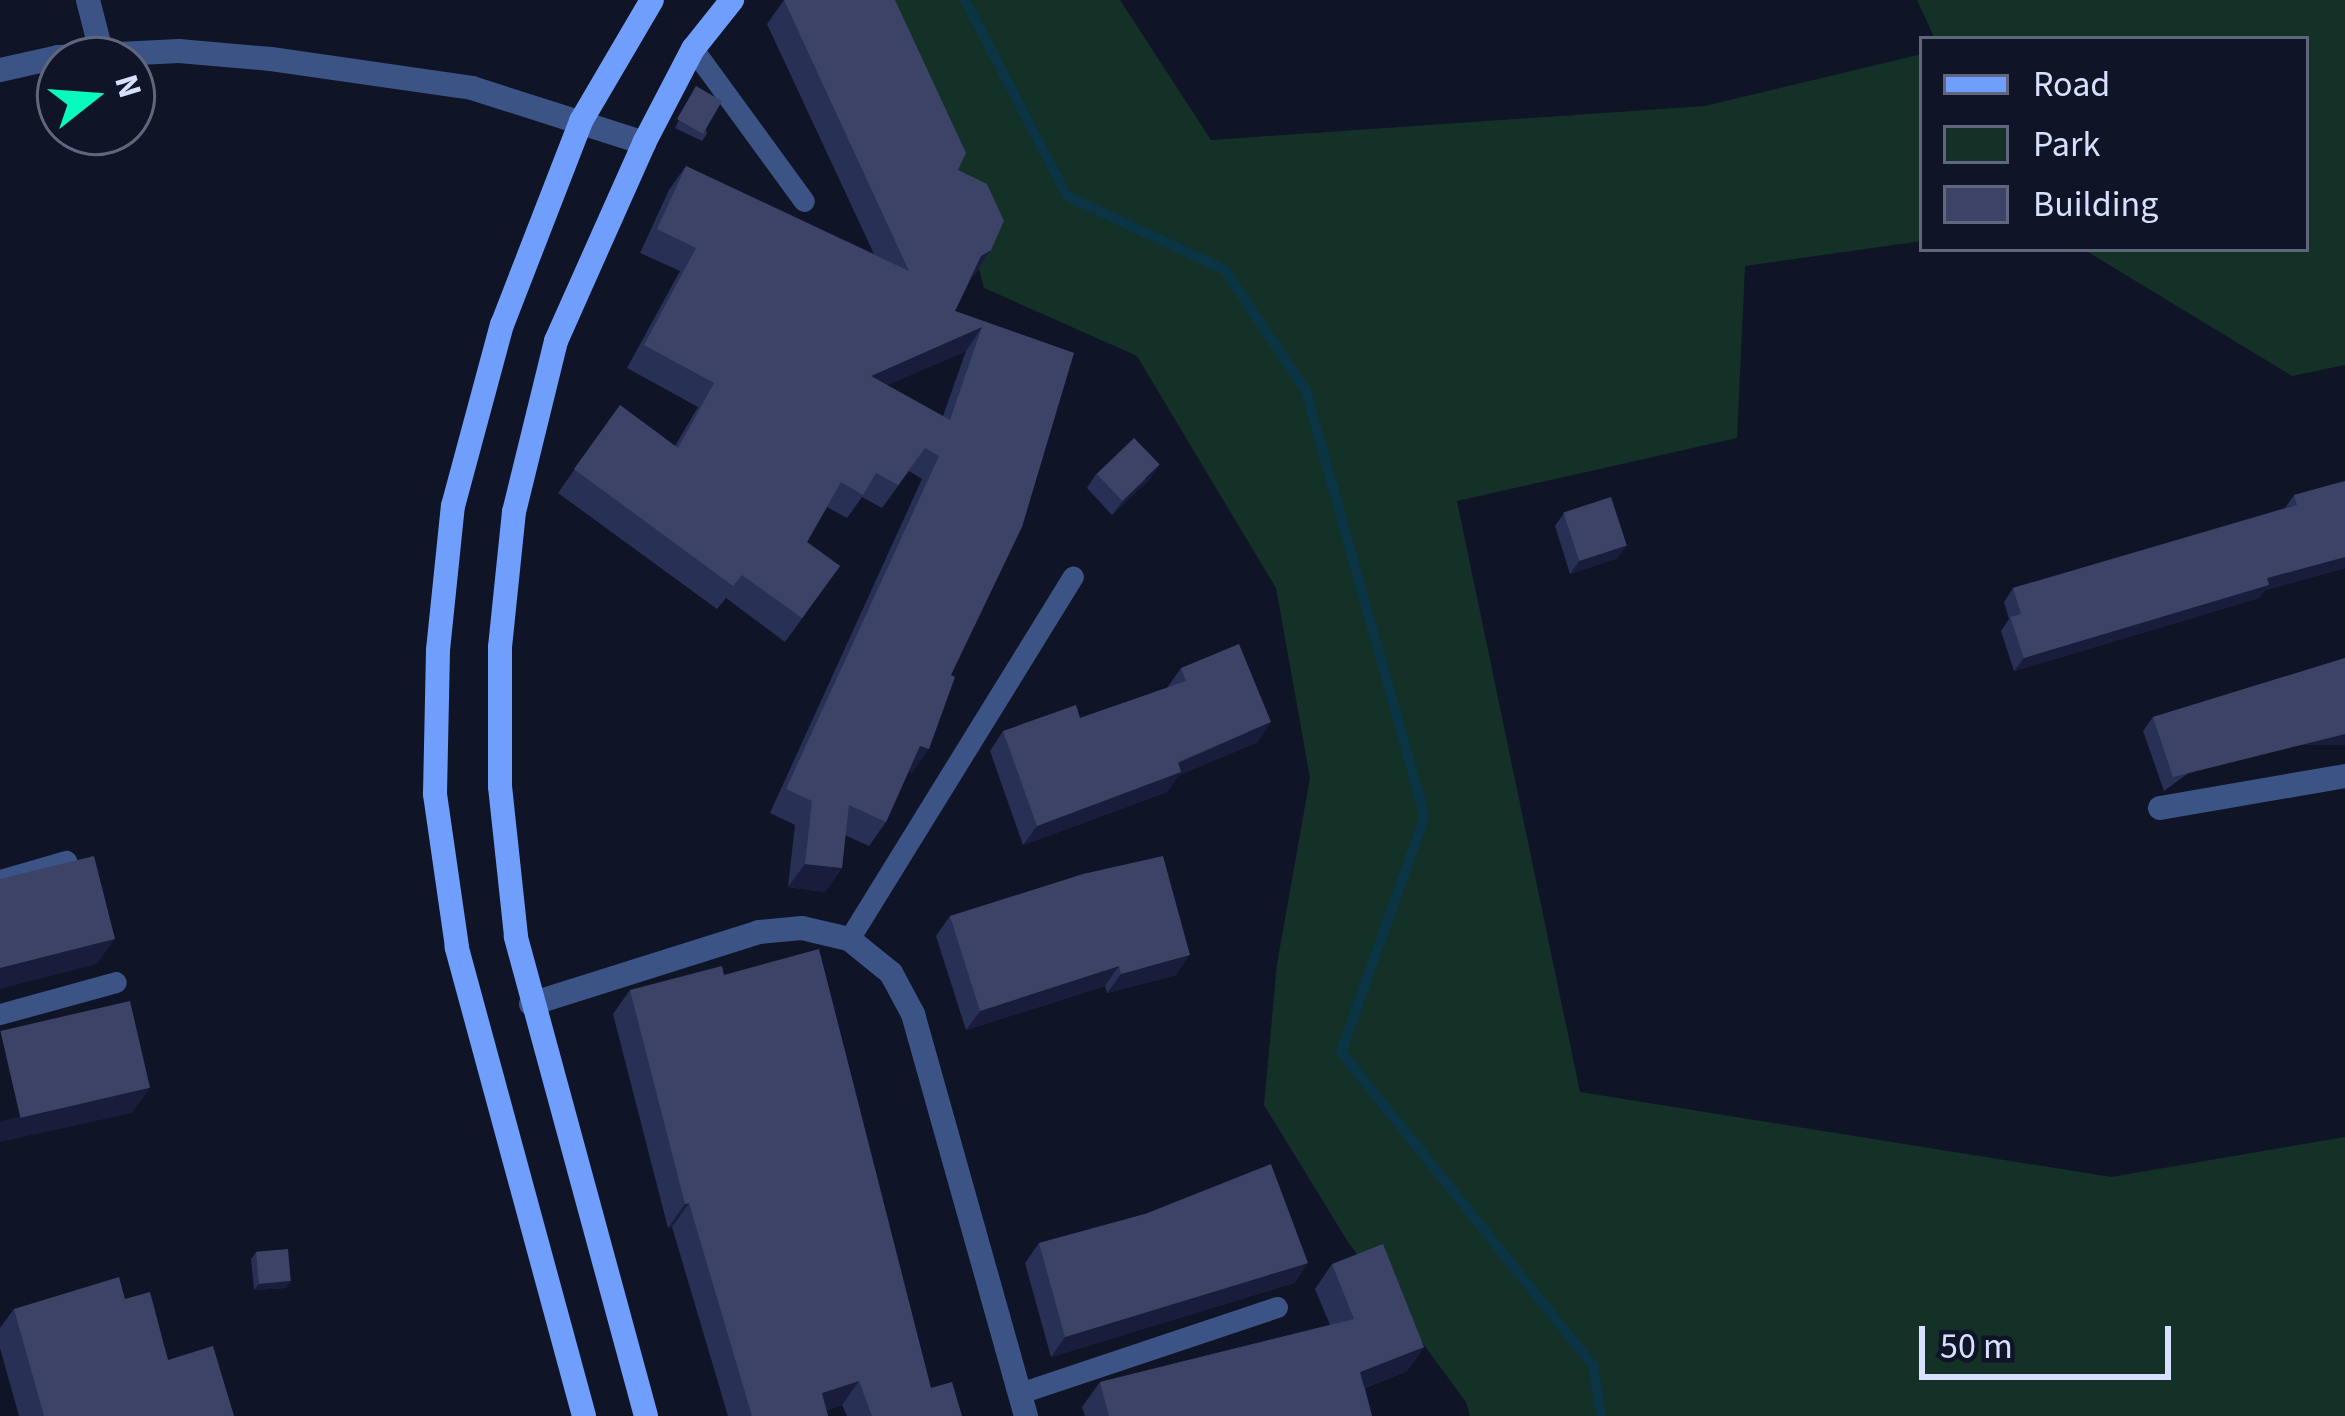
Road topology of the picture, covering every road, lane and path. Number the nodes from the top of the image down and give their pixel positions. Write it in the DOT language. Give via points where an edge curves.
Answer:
graph roads {
  1 [pos="88,0"];
  2 [pos="652,0"];
  3 [pos="732,0"];
  4 [pos="97,36"];
  5 [pos="693,49"];
  6 [pos="156,52"];
  7 [pos="36,61"];
  8 [pos="0,70"];
  9 [pos="581,121"];
  10 [pos="644,142"];
  11 [pos="804,201"];
  12 [pos="1072,577"];
  13 [pos="2345,776"];
  14 [pos="2160,808"];
  15 [pos="66,861"];
  16 [pos="0,880"];
  17 [pos="849,939"];
  18 [pos="116,982"];
  19 [pos="531,1004"];
  20 [pos="0,1014"];
  21 [pos="1277,1307"];
  22 [pos="1023,1405"];
  23 [pos="584,1416"];
  24 [pos="646,1416"];
  1 -- 4 [label="street"];
  2 -- 9 [label="street"];
  3 -- 5 [label="street"];
  5 -- 10 [label="street"];
  5 -- 11 [label="lane"];
  6 -- 9 [label="street" via="271,59 472,88"];
  7 -- 8 [label="street"];
  9 -- 10 [label="street"];
  9 -- 23 [label="street" via="502,325 453,506 435,794 474,1025"];
  10 -- 19 [label="street" via="556,341 514,512 500,647 500,786"];
  12 -- 17 [label="lane"];
  13 -- 14 [label="street"];
  15 -- 16 [label="lane"];
  17 -- 19 [label="street" via="802,928 759,932"];
  17 -- 22 [label="street" via="891,974 913,1014"];
  18 -- 20 [label="lane"];
  19 -- 24 [label="street"];
  21 -- 22 [label="lane"];
}
